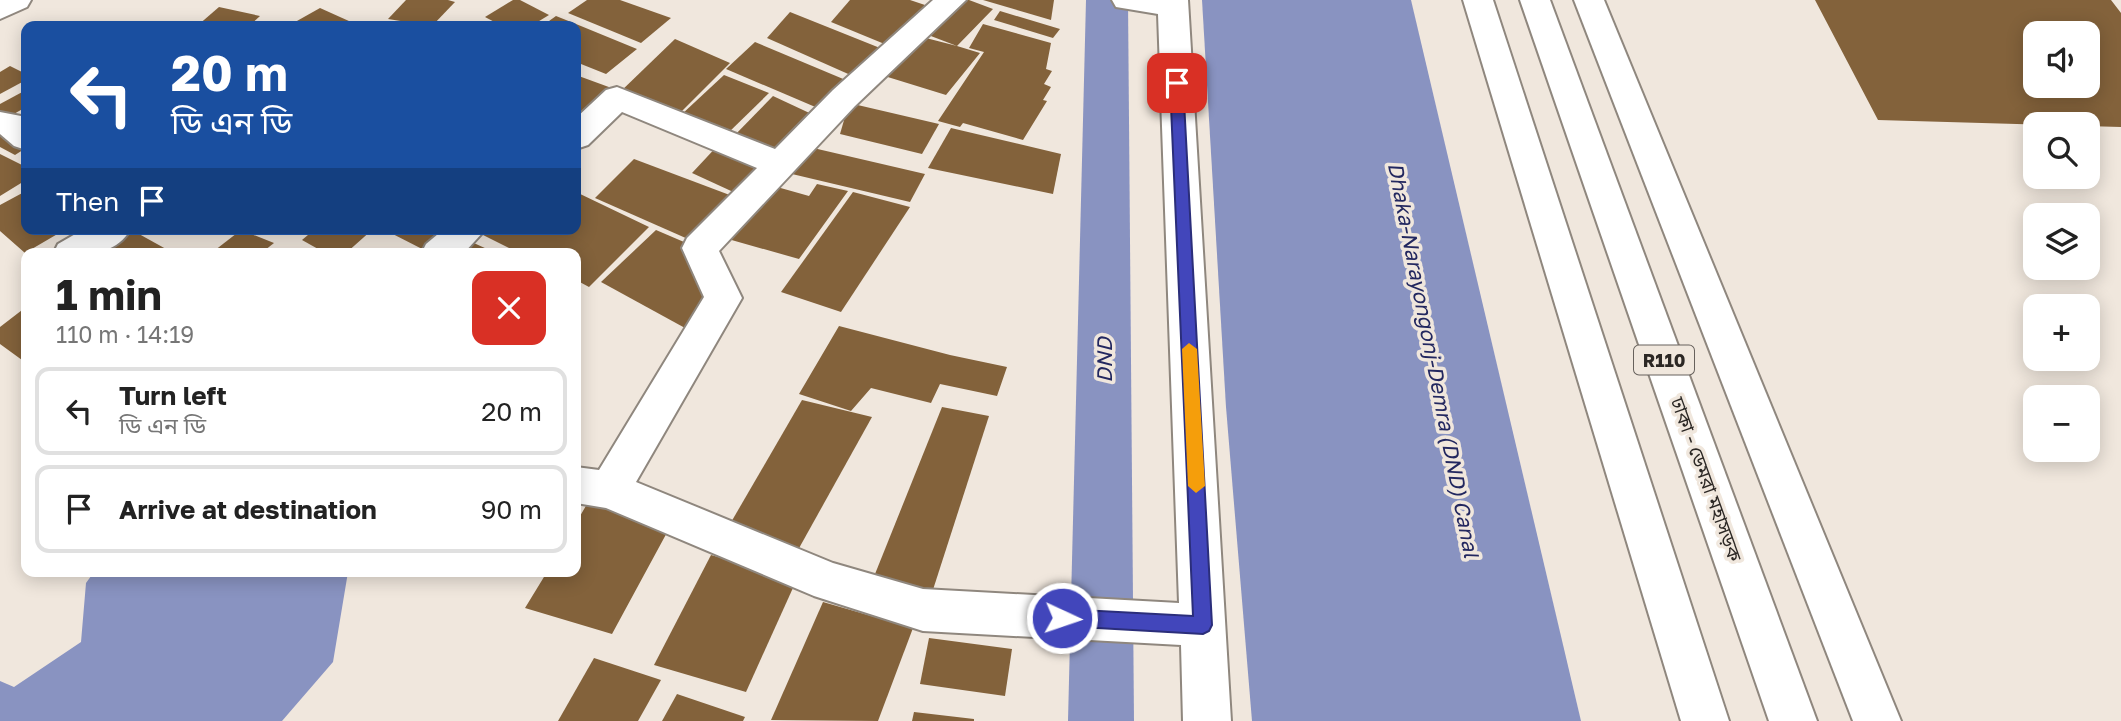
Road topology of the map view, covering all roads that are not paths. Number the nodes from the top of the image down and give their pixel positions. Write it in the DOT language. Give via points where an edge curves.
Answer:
graph roads {
  1 [pos="16,0"];
  2 [pos="951,0"];
  3 [pos="1127,0"];
  4 [pos="1478,0"];
  5 [pos="1535,0"];
  6 [pos="1589,0"];
  7 [pos="1173,3"];
  8 [pos="0,9"];
  9 [pos="0,123"];
  10 [pos="581,130"];
  11 [pos="21,134"];
  12 [pos="780,164"];
  13 [pos="103,235"];
  14 [pos="461,235"];
  15 [pos="81,248"];
  16 [pos="446,248"];
  17 [pos="592,487"];
  18 [pos="1203,625"];
  19 [pos="1208,721"];
  20 [pos="1705,721"];
  21 [pos="1793,721"];
  22 [pos="1877,721"];
  1 -- 8 [label="street"];
  2 -- 12 [label="street"];
  3 -- 7 [label="street"];
  4 -- 20 [label="street"];
  5 -- 21 [label="street, ঢাকা - ডেমরা মহাসড়ক / R110"];
  6 -- 22 [label="street"];
  7 -- 18 [label="street"];
  9 -- 11 [label="street"];
  10 -- 12 [label="street" via="617,98"];
  12 -- 17 [label="street" via="700,248 723,298"];
  13 -- 15 [label="street"];
  14 -- 16 [label="street"];
  17 -- 18 [label="street" via="829,582 923,610"];
  18 -- 19 [label="street"];
}
